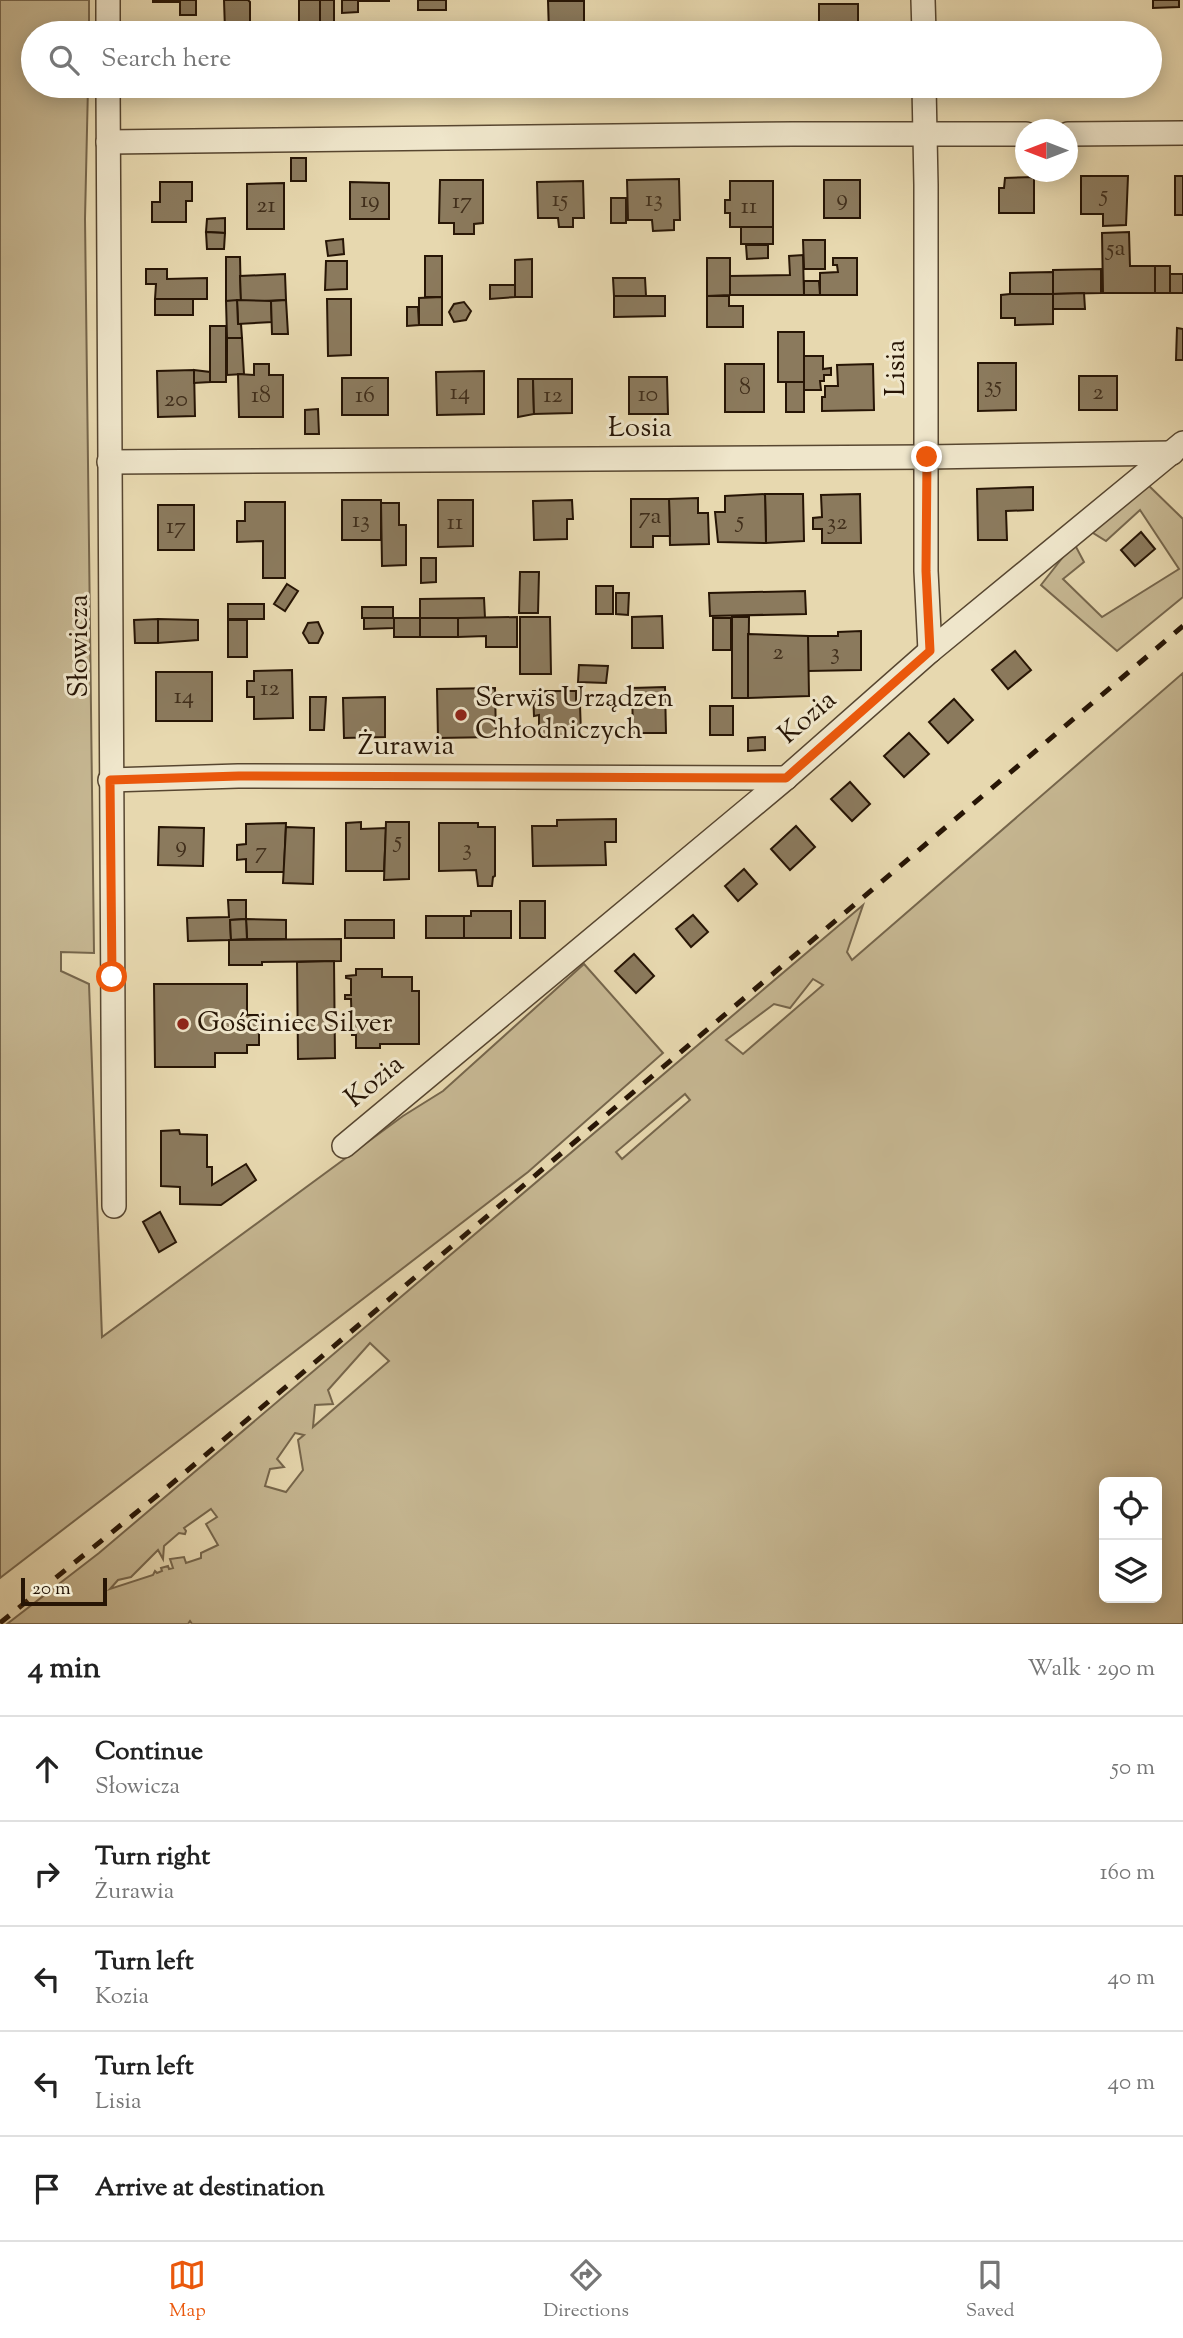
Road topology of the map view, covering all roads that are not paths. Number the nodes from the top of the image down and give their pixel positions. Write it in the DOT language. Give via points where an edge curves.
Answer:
graph roads {
  1 [pos="108,0"];
  2 [pos="923,0"];
  3 [pos="108,21"];
  4 [pos="924,21"];
  5 [pos="108,98"];
  6 [pos="924,98"];
  7 [pos="924,133"];
  8 [pos="1015,134"];
  9 [pos="1078,134"];
  10 [pos="1183,134"];
  11 [pos="108,142"];
  12 [pos="1177,448"];
  13 [pos="927,457"];
  14 [pos="109,462"];
  15 [pos="930,651"];
  16 [pos="786,778"];
  17 [pos="110,780"];
  18 [pos="344,1146"];
  19 [pos="114,1206"];
  1 -- 3 [label="street"];
  2 -- 4 [label="street"];
  5 -- 11 [label="street, Słowicza"];
  6 -- 7 [label="street, Lisia"];
  7 -- 8 [label="street"];
  7 -- 11 [label="street"];
  7 -- 13 [label="street, Lisia"];
  9 -- 10 [label="street"];
  11 -- 14 [label="street, Słowicza"];
  12 -- 13 [label="street, Łosia"];
  12 -- 15 [label="street, Kozia"];
  13 -- 14 [label="street, Łosia"];
  13 -- 15 [label="street, Lisia"];
  14 -- 17 [label="street, Słowicza"];
  15 -- 16 [label="street, Kozia"];
  16 -- 17 [label="street, Żurawia" via="239,776"];
  16 -- 18 [label="street, Kozia"];
  17 -- 19 [label="street, Słowicza"];
}
